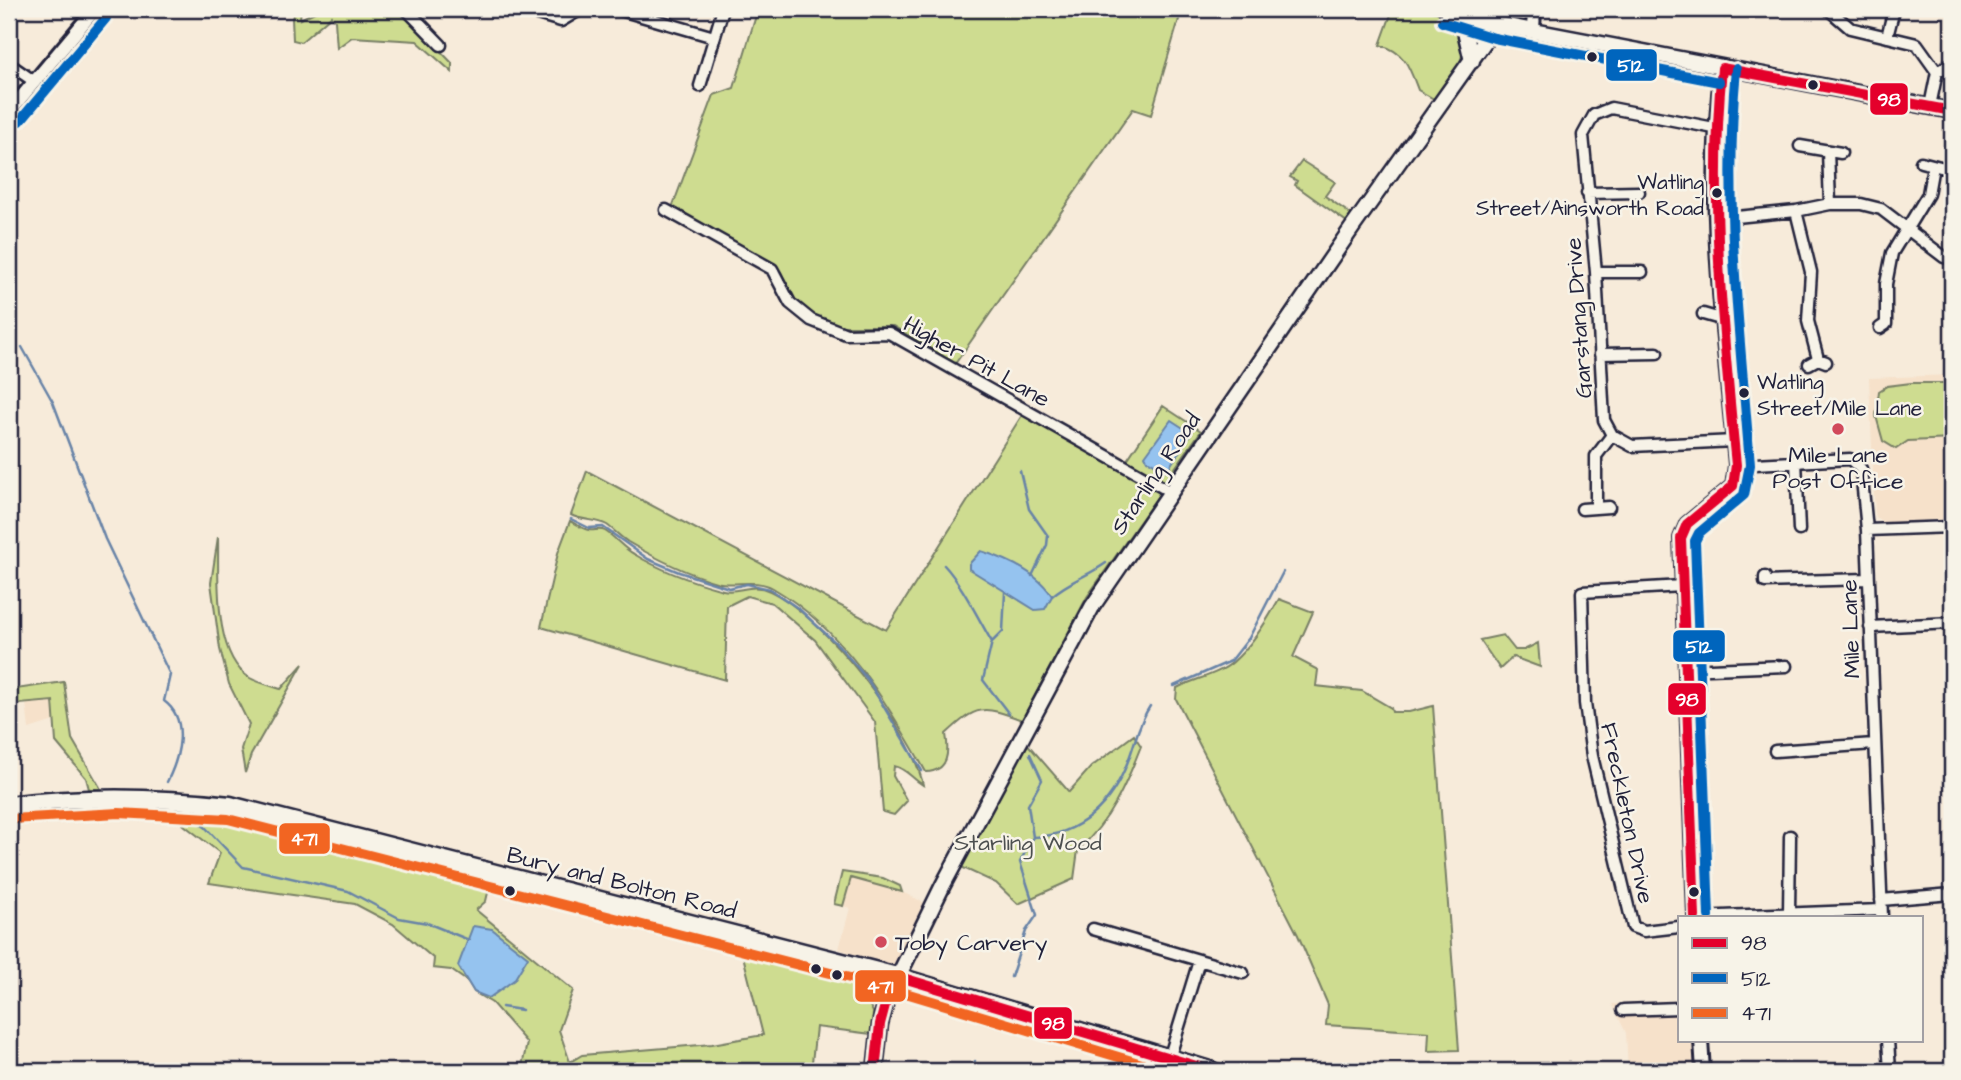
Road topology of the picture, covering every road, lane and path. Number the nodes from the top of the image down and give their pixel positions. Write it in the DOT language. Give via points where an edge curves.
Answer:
graph roads {
  1 [pos="95,9"];
  2 [pos="406,9"];
  3 [pos="520,9"];
  4 [pos="581,9"];
  5 [pos="617,9"];
  6 [pos="723,9"];
  7 [pos="1534,9"];
  8 [pos="1654,9"];
  9 [pos="1661,9"];
  10 [pos="1828,9"];
  11 [pos="1894,9"];
  12 [pos="1451,10"];
  13 [pos="1497,24"];
  14 [pos="1532,30"];
  15 [pos="714,37"];
  16 [pos="1887,37"];
  17 [pos="441,45"];
  18 [pos="1472,61"];
  19 [pos="1952,63"];
  20 [pos="9,64"];
  21 [pos="1722,68"];
  22 [pos="1937,72"];
  23 [pos="35,82"];
  24 [pos="700,86"];
  25 [pos="1930,106"];
  26 [pos="1952,111"];
  27 [pos="9,112"];
  28 [pos="1714,128"];
  29 [pos="1800,146"];
  30 [pos="1828,150"];
  31 [pos="1841,153"];
  32 [pos="1921,162"];
  33 [pos="1933,166"];
  34 [pos="1952,170"];
  35 [pos="1587,193"];
  36 [pos="1639,193"];
  37 [pos="1830,204"];
  38 [pos="666,210"];
  39 [pos="1797,211"];
  40 [pos="1717,219"];
  41 [pos="1905,228"];
  42 [pos="1952,260"];
  43 [pos="1596,272"];
  44 [pos="1642,272"];
  45 [pos="1703,314"];
  46 [pos="1724,320"];
  47 [pos="1880,328"];
  48 [pos="1657,352"];
  49 [pos="1600,354"];
  50 [pos="1818,361"];
  51 [pos="1612,435"];
  52 [pos="1734,441"];
  53 [pos="1796,460"];
  54 [pos="1736,465"];
  55 [pos="1169,491"];
  56 [pos="1609,507"];
  57 [pos="1596,508"];
  58 [pos="1582,509"];
  59 [pos="1952,527"];
  60 [pos="1799,530"];
  61 [pos="1867,530"];
  62 [pos="1765,577"];
  63 [pos="1867,579"];
  64 [pos="1682,586"];
  65 [pos="1952,623"];
  66 [pos="1870,627"];
  67 [pos="1786,666"];
  68 [pos="1685,670"];
  69 [pos="1874,744"];
  70 [pos="1775,751"];
  71 [pos="9,805"];
  72 [pos="1790,836"];
  73 [pos="1952,894"];
  74 [pos="1882,909"];
  75 [pos="1789,913"];
  76 [pos="1695,916"];
  77 [pos="1718,916"];
  78 [pos="1678,927"];
  79 [pos="1093,929"];
  80 [pos="1199,961"];
  81 [pos="1243,974"];
  82 [pos="895,976"];
  83 [pos="1678,1008"];
  84 [pos="1623,1010"];
  85 [pos="1701,1042"];
  86 [pos="1888,1042"];
  87 [pos="1169,1059"];
  88 [pos="875,1071"];
  89 [pos="1213,1071"];
  90 [pos="1703,1071"];
  91 [pos="1890,1071"];
  1 -- 23 [label="street"];
  2 -- 17 [label="street"];
  3 -- 4 [label="street" via="561,21"];
  5 -- 15 [label="street"];
  6 -- 15 [label="street"];
  7 -- 14 [label="street"];
  8 -- 9 [label="street"];
  10 -- 16 [label="street" via="1850,28"];
  11 -- 16 [label="street"];
  12 -- 13 [label="main road"];
  12 -- 18 [label="main road" via="1465,31"];
  13 -- 14 [label="main road"];
  13 -- 18 [label="main road, Starling Road"];
  14 -- 21 [label="main road"];
  15 -- 24 [label="street"];
  16 -- 22 [label="street" via="1917,44"];
  18 -- 55 [label="main road, Starling Road"];
  19 -- 22 [label="street"];
  20 -- 23 [label="street"];
  21 -- 25 [label="main road"];
  21 -- 28 [label="street"];
  22 -- 25 [label="street"];
  23 -- 27 [label="street"];
  25 -- 26 [label="main road"];
  28 -- 35 [label="street, Garstang Drive" via="1611,108 1594,115 1583,135"];
  28 -- 40 [label="street"];
  29 -- 30 [label="street"];
  30 -- 31 [label="street"];
  30 -- 37 [label="street"];
  32 -- 33 [label="street"];
  33 -- 34 [label="street"];
  33 -- 41 [label="street" via="1928,194"];
  35 -- 36 [label="street"];
  35 -- 43 [label="street, Garstang Drive"];
  37 -- 39 [label="street"];
  37 -- 41 [label="street" via="1881,209"];
  38 -- 55 [label="street, Higher Pit Lane" via="772,269 790,303 811,320 845,334 889,333"];
  39 -- 40 [label="street"];
  39 -- 50 [label="street" via="1811,272 1808,321"];
  40 -- 46 [label="street"];
  41 -- 42 [label="street"];
  41 -- 47 [label="street" via="1892,253 1886,324"];
  43 -- 44 [label="street"];
  43 -- 49 [label="street, Garstang Drive"];
  45 -- 46 [label="street"];
  46 -- 52 [label="street"];
  48 -- 49 [label="street"];
  49 -- 51 [label="street, Garstang Drive" via="1604,421"];
  51 -- 52 [label="street" via="1632,446"];
  51 -- 57 [label="street" via="1596,456"];
  52 -- 54 [label="street"];
  53 -- 54 [label="street, Mile Lane"];
  53 -- 60 [label="street"];
  53 -- 61 [label="street, Mile Lane" via="1850,459 1857,463"];
  54 -- 64 [label="street" via="1733,486 1688,524 1681,538"];
  55 -- 82 [label="main road, Starling Road" via="1092,607"];
  56 -- 57 [label="street"];
  57 -- 58 [label="street"];
  59 -- 61 [label="street"];
  61 -- 63 [label="street, Mile Lane"];
  62 -- 63 [label="street" via="1765,582"];
  63 -- 66 [label="street, Mile Lane"];
  64 -- 68 [label="street"];
  64 -- 78 [label="street, Freckleton Drive" via="1582,592 1585,703 1592,756 1633,927 1644,931"];
  65 -- 66 [label="street"];
  66 -- 69 [label="street, Mile Lane"];
  67 -- 68 [label="street"];
  68 -- 76 [label="street"];
  69 -- 70 [label="street"];
  69 -- 74 [label="street, Mile Lane"];
  71 -- 82 [label="highway, Bury and Bolton Road" via="158,800 230,805"];
  72 -- 75 [label="street"];
  73 -- 74 [label="street"];
  74 -- 75 [label="street"];
  75 -- 77 [label="street"];
  79 -- 80 [label="street"];
  80 -- 81 [label="street"];
  80 -- 87 [label="street"];
  82 -- 87 [label="highway, Bury and Bolton Road"];
  82 -- 88 [label="main road, Starling Road" via="880,1024"];
  83 -- 84 [label="street"];
  85 -- 90 [label="street"];
  86 -- 91 [label="street"];
  87 -- 89 [label="highway, Bury and Bolton Road"];
}
